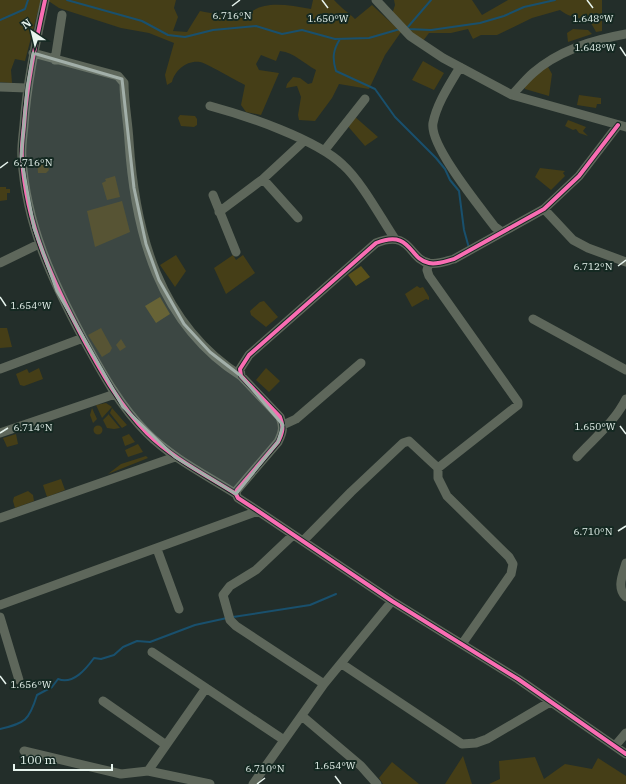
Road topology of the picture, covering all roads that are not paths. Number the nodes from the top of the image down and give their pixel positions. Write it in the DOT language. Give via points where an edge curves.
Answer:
graph roads {
  1 [pos="45,0"];
  2 [pos="376,0"];
  3 [pos="62,15"];
  4 [pos="626,34"];
  5 [pos="33,53"];
  6 [pos="55,60"];
  7 [pos="460,67"];
  8 [pos="0,86"];
  9 [pos="27,88"];
  10 [pos="512,95"];
  11 [pos="365,99"];
  12 [pos="210,106"];
  13 [pos="622,126"];
  14 [pos="304,141"];
  15 [pos="324,151"];
  16 [pos="263,179"];
  17 [pos="213,195"];
  18 [pos="544,209"];
  19 [pos="219,212"];
  20 [pos="298,218"];
  21 [pos="502,232"];
  22 [pos="395,239"];
  23 [pos="39,244"];
  24 [pos="236,252"];
  25 [pos="626,262"];
  26 [pos="0,263"];
  27 [pos="429,263"];
  28 [pos="533,319"];
  29 [pos="83,338"];
  30 [pos="361,363"];
  31 [pos="0,369"];
  32 [pos="626,370"];
  33 [pos="241,376"];
  34 [pos="115,394"];
  35 [pos="626,399"];
  36 [pos="283,425"];
  37 [pos="0,432"];
  38 [pos="175,456"];
  39 [pos="577,458"];
  40 [pos="438,468"];
  41 [pos="236,494"];
  42 [pos="258,511"];
  43 [pos="0,518"];
  44 [pos="293,535"];
  45 [pos="303,541"];
  46 [pos="157,549"];
  47 [pos="626,563"];
  48 [pos="626,597"];
  49 [pos="392,601"];
  50 [pos="0,605"];
  51 [pos="179,609"];
  52 [pos="0,618"];
  53 [pos="462,644"];
  54 [pos="152,652"];
  55 [pos="342,664"];
  56 [pos="19,680"];
  57 [pos="324,684"];
  58 [pos="206,688"];
  59 [pos="103,701"];
  60 [pos="550,702"];
  61 [pos="302,716"];
  62 [pos="626,733"];
  63 [pos="284,740"];
  64 [pos="166,745"];
  65 [pos="616,746"];
  66 [pos="24,752"];
  67 [pos="626,754"];
  68 [pos="148,771"];
  69 [pos="210,784"];
  70 [pos="254,784"];
  71 [pos="377,784"];
  1 -- 5 [label="street"];
  2 -- 7 [label="street" via="410,36"];
  3 -- 6 [label="street"];
  4 -- 10 [label="street" via="603,38 562,53 533,72"];
  5 -- 6 [label="street"];
  5 -- 9 [label="street"];
  6 -- 33 [label="street" via="122,79 134,188 146,244 159,280 184,324 215,357"];
  7 -- 10 [label="street"];
  7 -- 21 [label="street" via="435,114 433,134 445,157 495,227"];
  8 -- 9 [label="street"];
  9 -- 23 [label="street" via="21,157 26,194"];
  10 -- 13 [label="street"];
  11 -- 15 [label="street"];
  12 -- 14 [label="street" via="234,112"];
  13 -- 18 [label="street" via="579,176"];
  14 -- 15 [label="street"];
  14 -- 16 [label="street"];
  15 -- 22 [label="street" via="353,176"];
  16 -- 19 [label="street"];
  16 -- 20 [label="street"];
  17 -- 19 [label="street"];
  18 -- 21 [label="street"];
  18 -- 25 [label="street" via="573,240"];
  19 -- 24 [label="street"];
  21 -- 27 [label="street" via="454,259"];
  22 -- 27 [label="street" via="407,245 422,260"];
  22 -- 33 [label="street" via="376,243 249,355 240,369"];
  23 -- 26 [label="street"];
  23 -- 29 [label="street" via="58,291"];
  27 -- 40 [label="street" via="429,276 518,402 518,405"];
  28 -- 32 [label="street"];
  29 -- 31 [label="street"];
  29 -- 34 [label="street"];
  30 -- 36 [label="street" via="296,419"];
  33 -- 36 [label="street" via="280,417"];
  34 -- 37 [label="street"];
  34 -- 38 [label="street" via="147,434"];
  35 -- 39 [label="street" via="607,428"];
  36 -- 41 [label="street" via="278,442"];
  38 -- 41 [label="street"];
  38 -- 43 [label="street"];
  40 -- 45 [label="street" via="415,445 409,441 403,443"];
  40 -- 53 [label="street" via="438,478 447,496 509,557 512,564 511,574"];
  41 -- 42 [label="street"];
  42 -- 44 [label="street"];
  42 -- 46 [label="street"];
  44 -- 45 [label="street"];
  44 -- 57 [label="street" via="256,570 225,590 223,595 229,618 254,640"];
  45 -- 49 [label="street"];
  46 -- 50 [label="street"];
  46 -- 51 [label="street"];
  47 -- 48 [label="street" via="620,585"];
  49 -- 53 [label="street"];
  49 -- 55 [label="street"];
  52 -- 56 [label="street"];
  53 -- 60 [label="street"];
  54 -- 58 [label="street"];
  55 -- 57 [label="street"];
  55 -- 60 [label="street" via="462,744 487,739"];
  57 -- 61 [label="street"];
  58 -- 63 [label="street"];
  58 -- 64 [label="street"];
  59 -- 64 [label="street"];
  60 -- 65 [label="street"];
  61 -- 63 [label="street"];
  61 -- 71 [label="street" via="361,766"];
  62 -- 65 [label="street"];
  63 -- 70 [label="street"];
  64 -- 68 [label="street"];
  65 -- 67 [label="street"];
  66 -- 68 [label="street" via="121,774"];
  68 -- 69 [label="street"];
}
